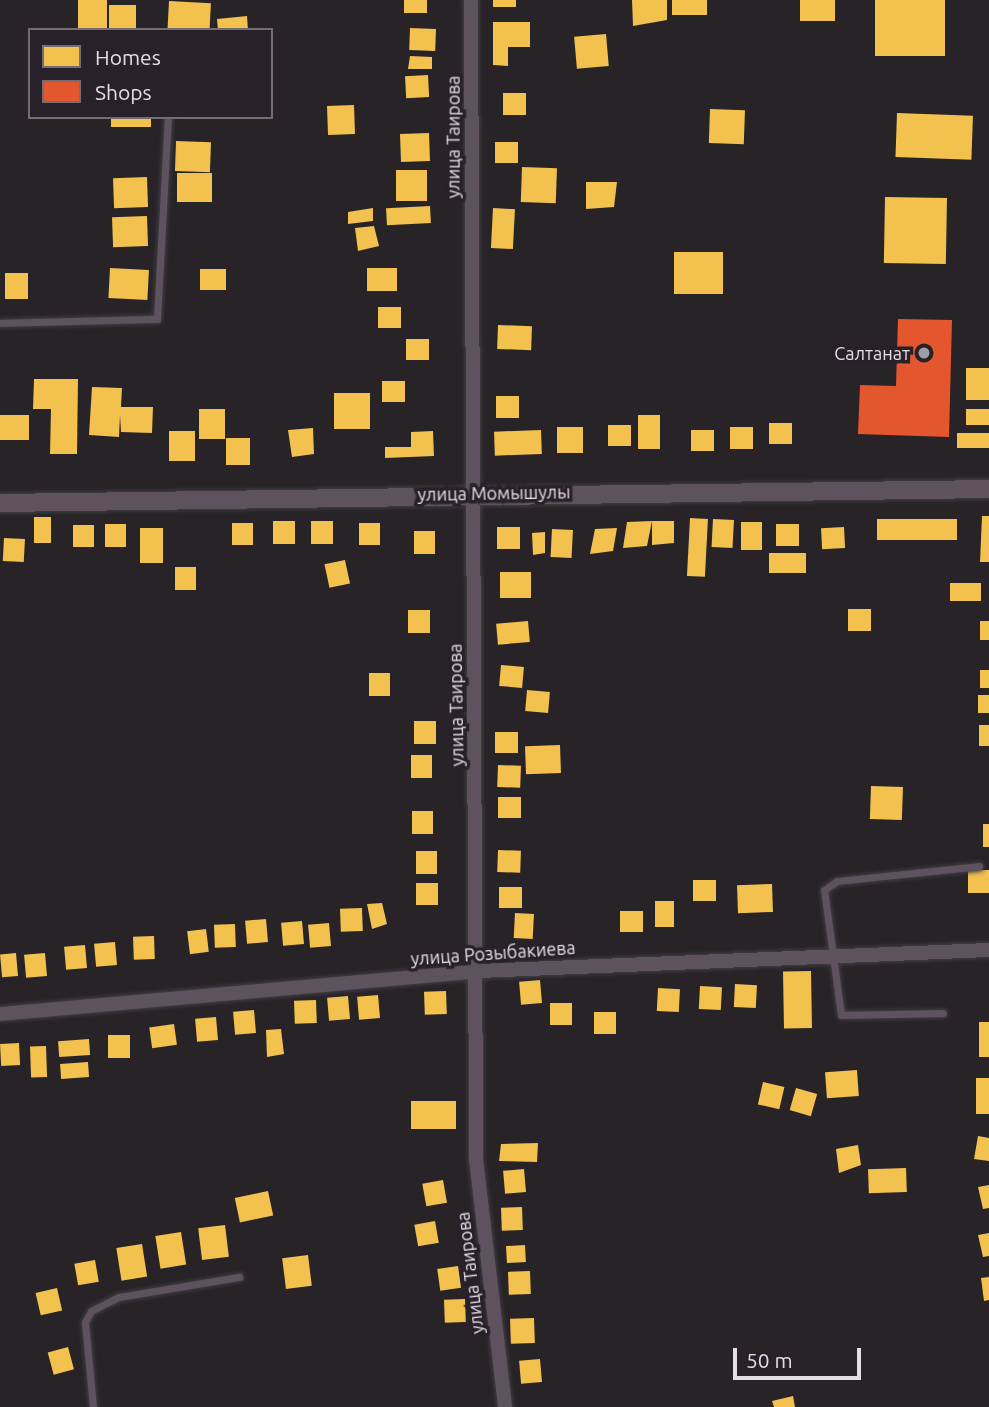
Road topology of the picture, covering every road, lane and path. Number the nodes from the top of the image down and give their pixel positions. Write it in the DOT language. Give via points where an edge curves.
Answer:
graph roads {
  1 [pos="471,0"];
  2 [pos="168,119"];
  3 [pos="0,323"];
  4 [pos="989,489"];
  5 [pos="473,493"];
  6 [pos="0,503"];
  7 [pos="979,866"];
  8 [pos="989,950"];
  9 [pos="831,956"];
  10 [pos="479,971"];
  11 [pos="943,1013"];
  12 [pos="0,1014"];
  13 [pos="239,1277"];
  14 [pos="93,1407"];
  15 [pos="505,1407"];
  1 -- 5 [label="street, улица Таирова"];
  2 -- 3 [label="lane" via="157,319"];
  4 -- 5 [label="street, улица Момышулы"];
  5 -- 6 [label="street, улица Момышулы"];
  5 -- 10 [label="street, улица Таирова"];
  7 -- 9 [label="lane" via="826,886"];
  8 -- 9 [label="street, улица Розыбакиева"];
  9 -- 10 [label="street, улица Розыбакиева"];
  9 -- 11 [label="lane" via="837,1011 847,1018"];
  10 -- 12 [label="street, улица Розыбакиева"];
  10 -- 15 [label="street, улица Таирова" via="476,1158"];
  13 -- 14 [label="lane" via="119,1297 91,1311 85,1322"];
}
